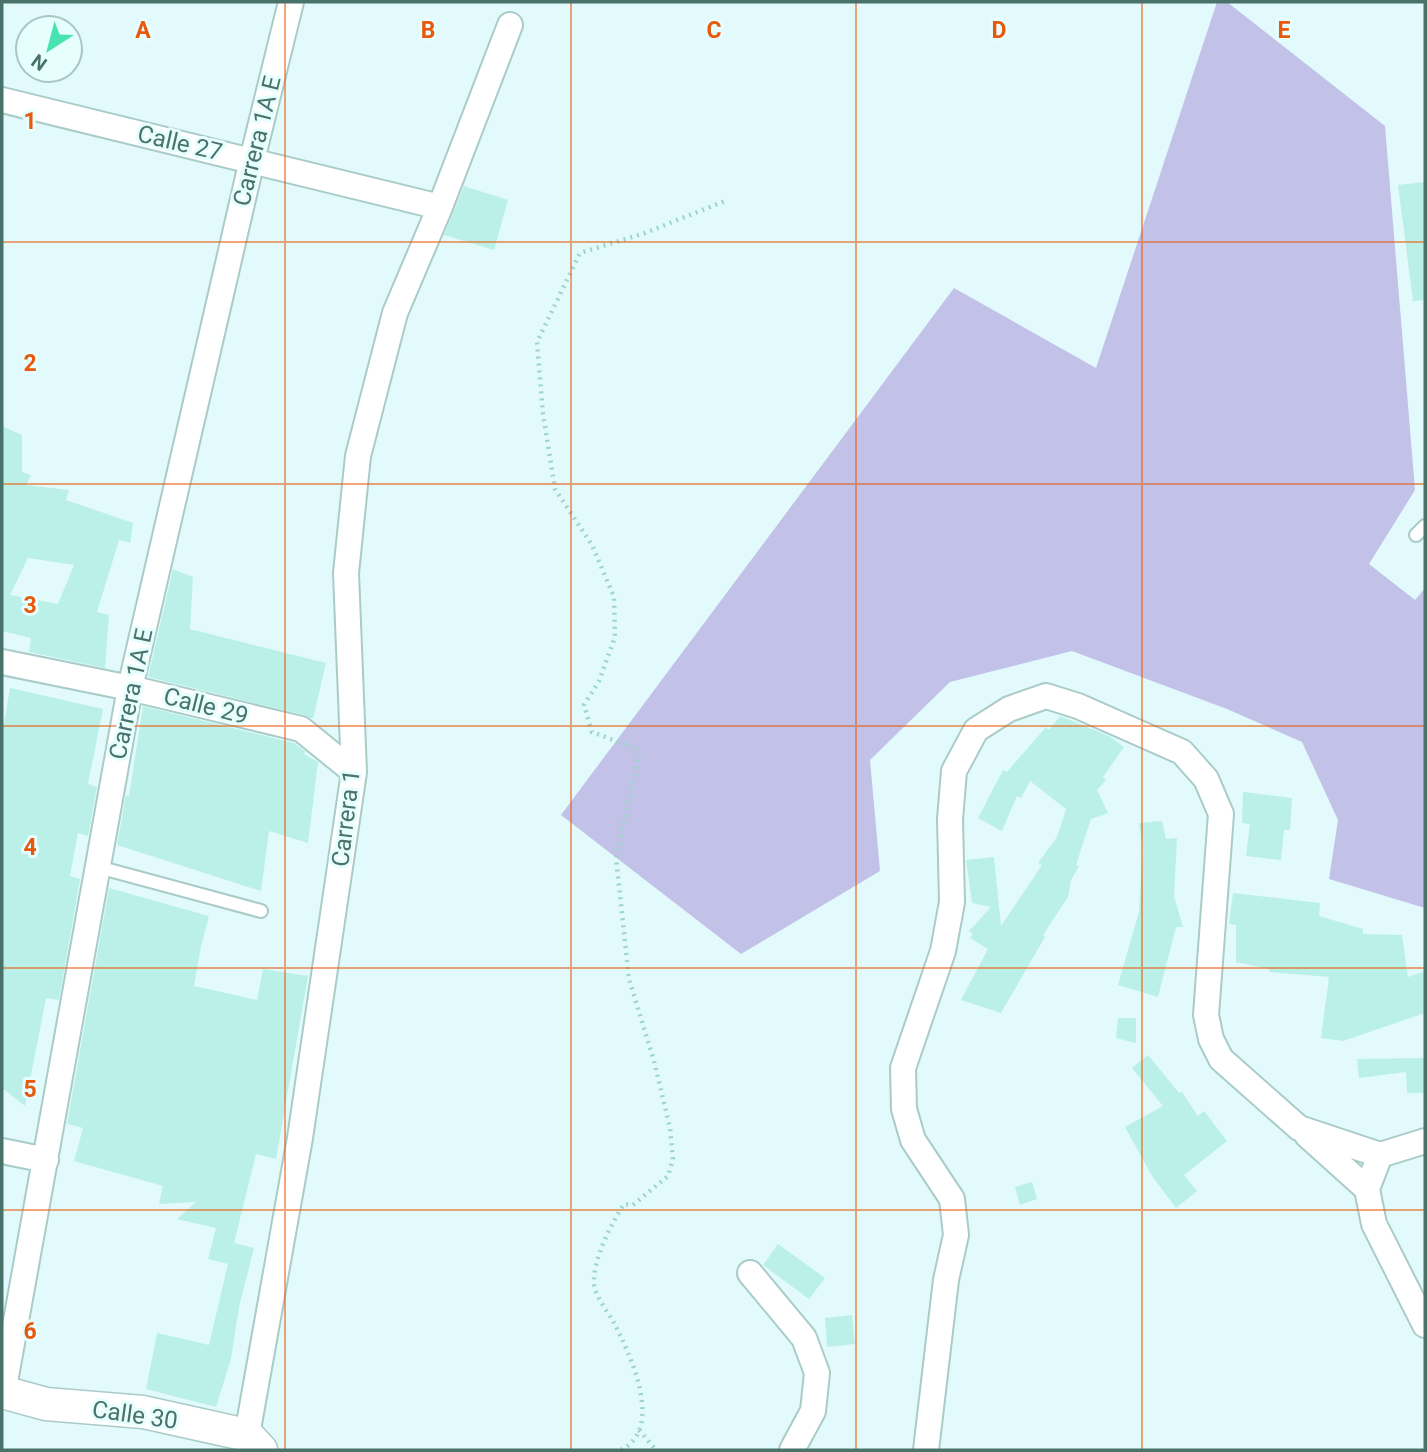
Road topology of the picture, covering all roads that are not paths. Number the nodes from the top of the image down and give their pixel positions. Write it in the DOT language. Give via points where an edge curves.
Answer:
graph roads {
  1 [pos="291,2"];
  2 [pos="510,25"];
  3 [pos="2,103"];
  4 [pos="251,160"];
  5 [pos="440,207"];
  6 [pos="2,663"];
  7 [pos="130,688"];
  8 [pos="354,772"];
  9 [pos="98,867"];
  10 [pos="261,911"];
  11 [pos="1299,1128"];
  12 [pos="1425,1141"];
  13 [pos="2,1151"];
  14 [pos="1380,1155"];
  15 [pos="46,1160"];
  16 [pos="1367,1189"];
  17 [pos="750,1273"];
  18 [pos="1425,1325"];
  19 [pos="2,1392"];
  20 [pos="254,1443"];
  21 [pos="792,1450"];
  22 [pos="926,1450"];
  1 -- 4 [label="street, Carrera 1A E"];
  2 -- 5 [label="street, Carrera 1"];
  3 -- 4 [label="street, Calle 27"];
  4 -- 5 [label="street, Calle 27"];
  4 -- 7 [label="street, Carrera 1A E"];
  5 -- 8 [label="street, Carrera 1" via="395,313 358,456 346,573"];
  6 -- 7 [label="street, Calle 29"];
  7 -- 8 [label="street, Calle 29" via="301,729"];
  7 -- 9 [label="street, Carrera 1A E"];
  8 -- 20 [label="street, Carrera 1"];
  9 -- 10 [label="lane"];
  9 -- 15 [label="street, Carrera 1A E"];
  11 -- 14 [label="street"];
  11 -- 16 [label="street"];
  11 -- 22 [label="street" via="1221,1059 1211,1039 1206,1016 1220,814 1206,779 1182,752 1046,696 1009,709 976,730 954,771 952,902 943,951 904,1068 904,1109 913,1140 952,1199 956,1236 939,1328"];
  12 -- 14 [label="street"];
  13 -- 15 [label="street"];
  14 -- 16 [label="street"];
  15 -- 19 [label="street, Carrera 1A E"];
  16 -- 18 [label="street" via="1374,1223"];
  17 -- 21 [label="street" via="804,1338 817,1373 813,1411"];
  19 -- 20 [label="street, Calle 30" via="46,1404 143,1412"];
}
